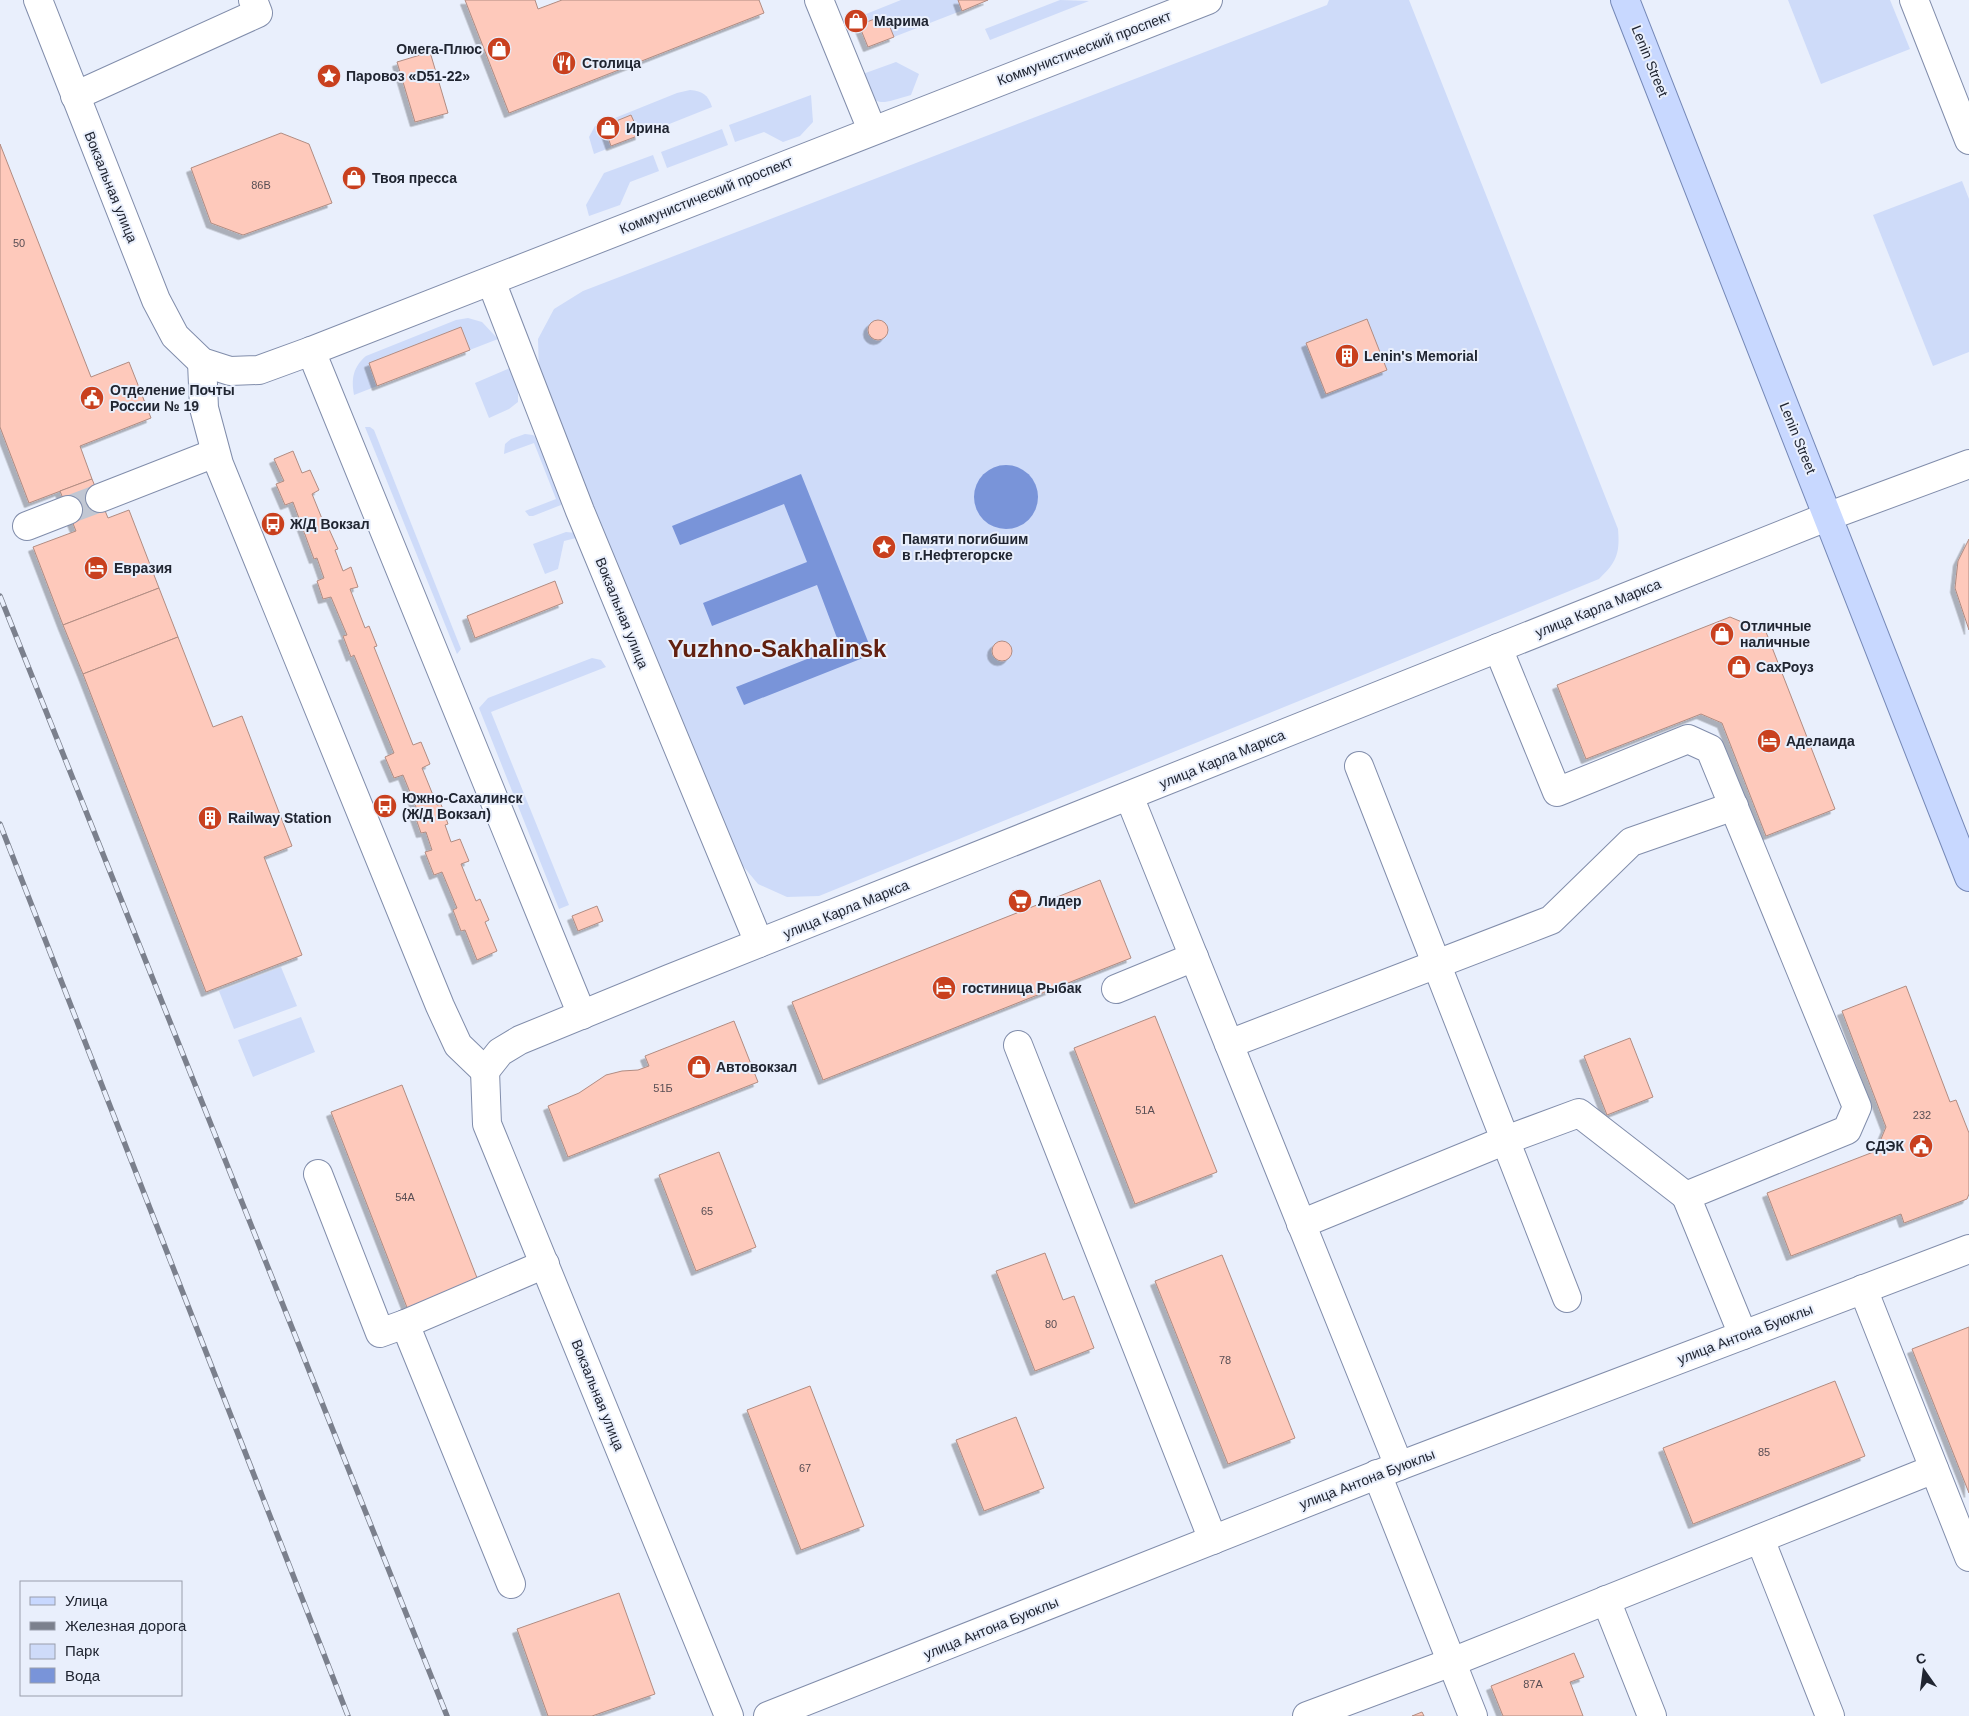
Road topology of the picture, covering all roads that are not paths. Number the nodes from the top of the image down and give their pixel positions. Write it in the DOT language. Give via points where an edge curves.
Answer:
graph roads {
  1 [pos="38,0"];
  2 [pos="253,0"];
  3 [pos="818,0"];
  4 [pos="1208,0"];
  5 [pos="1625,0"];
  6 [pos="1914,0"];
  7 [pos="75,96"];
  8 [pos="872,130"];
  9 [pos="1969,140"];
  10 [pos="491,281"];
  11 [pos="311,351"];
  12 [pos="202,362"];
  13 [pos="215,453"];
  14 [pos="1969,464"];
  15 [pos="100,498"];
  16 [pos="68,510"];
  17 [pos="1829,516"];
  18 [pos="27,526"];
  19 [pos="1498,648"];
  20 [pos="1359,766"];
  21 [pos="1129,796"];
  22 [pos="1734,806"];
  23 [pos="1969,877"];
  24 [pos="759,944"];
  25 [pos="1194,958"];
  26 [pos="1436,964"];
  27 [pos="1116,989"];
  28 [pos="582,1015"];
  29 [pos="1229,1044"];
  30 [pos="1018,1045"];
  31 [pos="486,1071"];
  32 [pos="1506,1140"];
  33 [pos="318,1174"];
  34 [pos="1686,1196"];
  35 [pos="1301,1224"];
  36 [pos="1969,1249"];
  37 [pos="545,1264"];
  38 [pos="1863,1289"];
  39 [pos="1567,1298"];
  40 [pos="405,1324"];
  41 [pos="1743,1335"];
  42 [pos="1934,1469"];
  43 [pos="1388,1470"];
  44 [pos="1760,1539"];
  45 [pos="1213,1540"];
  46 [pos="1969,1557"];
  47 [pos="511,1584"];
  48 [pos="1606,1600"];
  49 [pos="1452,1662"];
  50 [pos="729,1716"];
  51 [pos="768,1716"];
  52 [pos="1307,1716"];
  53 [pos="1473,1716"];
  54 [pos="1652,1716"];
  55 [pos="1830,1716"];
  1 -- 7 [label="street, Вокзальная улица"];
  2 -- 7 [label="street" via="258,13"];
  3 -- 8 [label="street"];
  4 -- 8 [label="street, Коммунистический проспект"];
  5 -- 17 [label="main road, Lenin Street"];
  6 -- 9 [label="street"];
  7 -- 12 [label="street, Вокзальная улица" via="156,300 175,336"];
  8 -- 10 [label="street, Коммунистический проспект"];
  10 -- 11 [label="street, Коммунистический проспект"];
  10 -- 24 [label="street, Вокзальная улица" via="569,485"];
  11 -- 12 [label="street, Коммунистический проспект" via="259,370 230,371"];
  11 -- 28 [label="street"];
  12 -- 13 [label="street" via="204,408"];
  13 -- 15 [label="street"];
  13 -- 31 [label="street" via="440,1006 458,1046"];
  14 -- 17 [label="street, улица Карла Маркса"];
  16 -- 18 [label="street"];
  17 -- 19 [label="street, улица Карла Маркса"];
  17 -- 23 [label="main road, Lenin Street"];
  19 -- 21 [label="street, улица Карла Маркса"];
  19 -- 22 [label="street" via="1556,792 1688,739 1710,749"];
  20 -- 26 [label="street"];
  21 -- 24 [label="street, улица Карла Маркса"];
  21 -- 25 [label="street"];
  22 -- 26 [label="street" via="1631,842 1551,920"];
  22 -- 34 [label="street" via="1857,1107 1846,1130"];
  24 -- 28 [label="street, улица Карла Маркса"];
  25 -- 27 [label="street"];
  25 -- 29 [label="street"];
  26 -- 29 [label="street"];
  26 -- 32 [label="street"];
  28 -- 31 [label="street, улица Карла Маркса" via="500,1052"];
  29 -- 35 [label="street"];
  30 -- 45 [label="street"];
  31 -- 37 [label="street, Вокзальная улица" via="487,1124"];
  32 -- 34 [label="street" via="1579,1113"];
  32 -- 35 [label="street"];
  32 -- 39 [label="street"];
  33 -- 40 [label="street" via="380,1333"];
  34 -- 41 [label="street"];
  35 -- 43 [label="street"];
  36 -- 38 [label="street, улица Антона Буюклы"];
  37 -- 40 [label="street"];
  37 -- 50 [label="street, Вокзальная улица"];
  38 -- 41 [label="street, улица Антона Буюклы"];
  38 -- 42 [label="street"];
  40 -- 47 [label="street"];
  41 -- 43 [label="street, улица Антона Буюклы"];
  42 -- 44 [label="street"];
  42 -- 46 [label="street"];
  43 -- 45 [label="street, улица Антона Буюклы"];
  43 -- 49 [label="street"];
  44 -- 48 [label="street"];
  44 -- 55 [label="street"];
  45 -- 51 [label="street, улица Антона Буюклы"];
  48 -- 49 [label="street"];
  48 -- 54 [label="street"];
  49 -- 52 [label="street"];
  49 -- 53 [label="street"];
}
